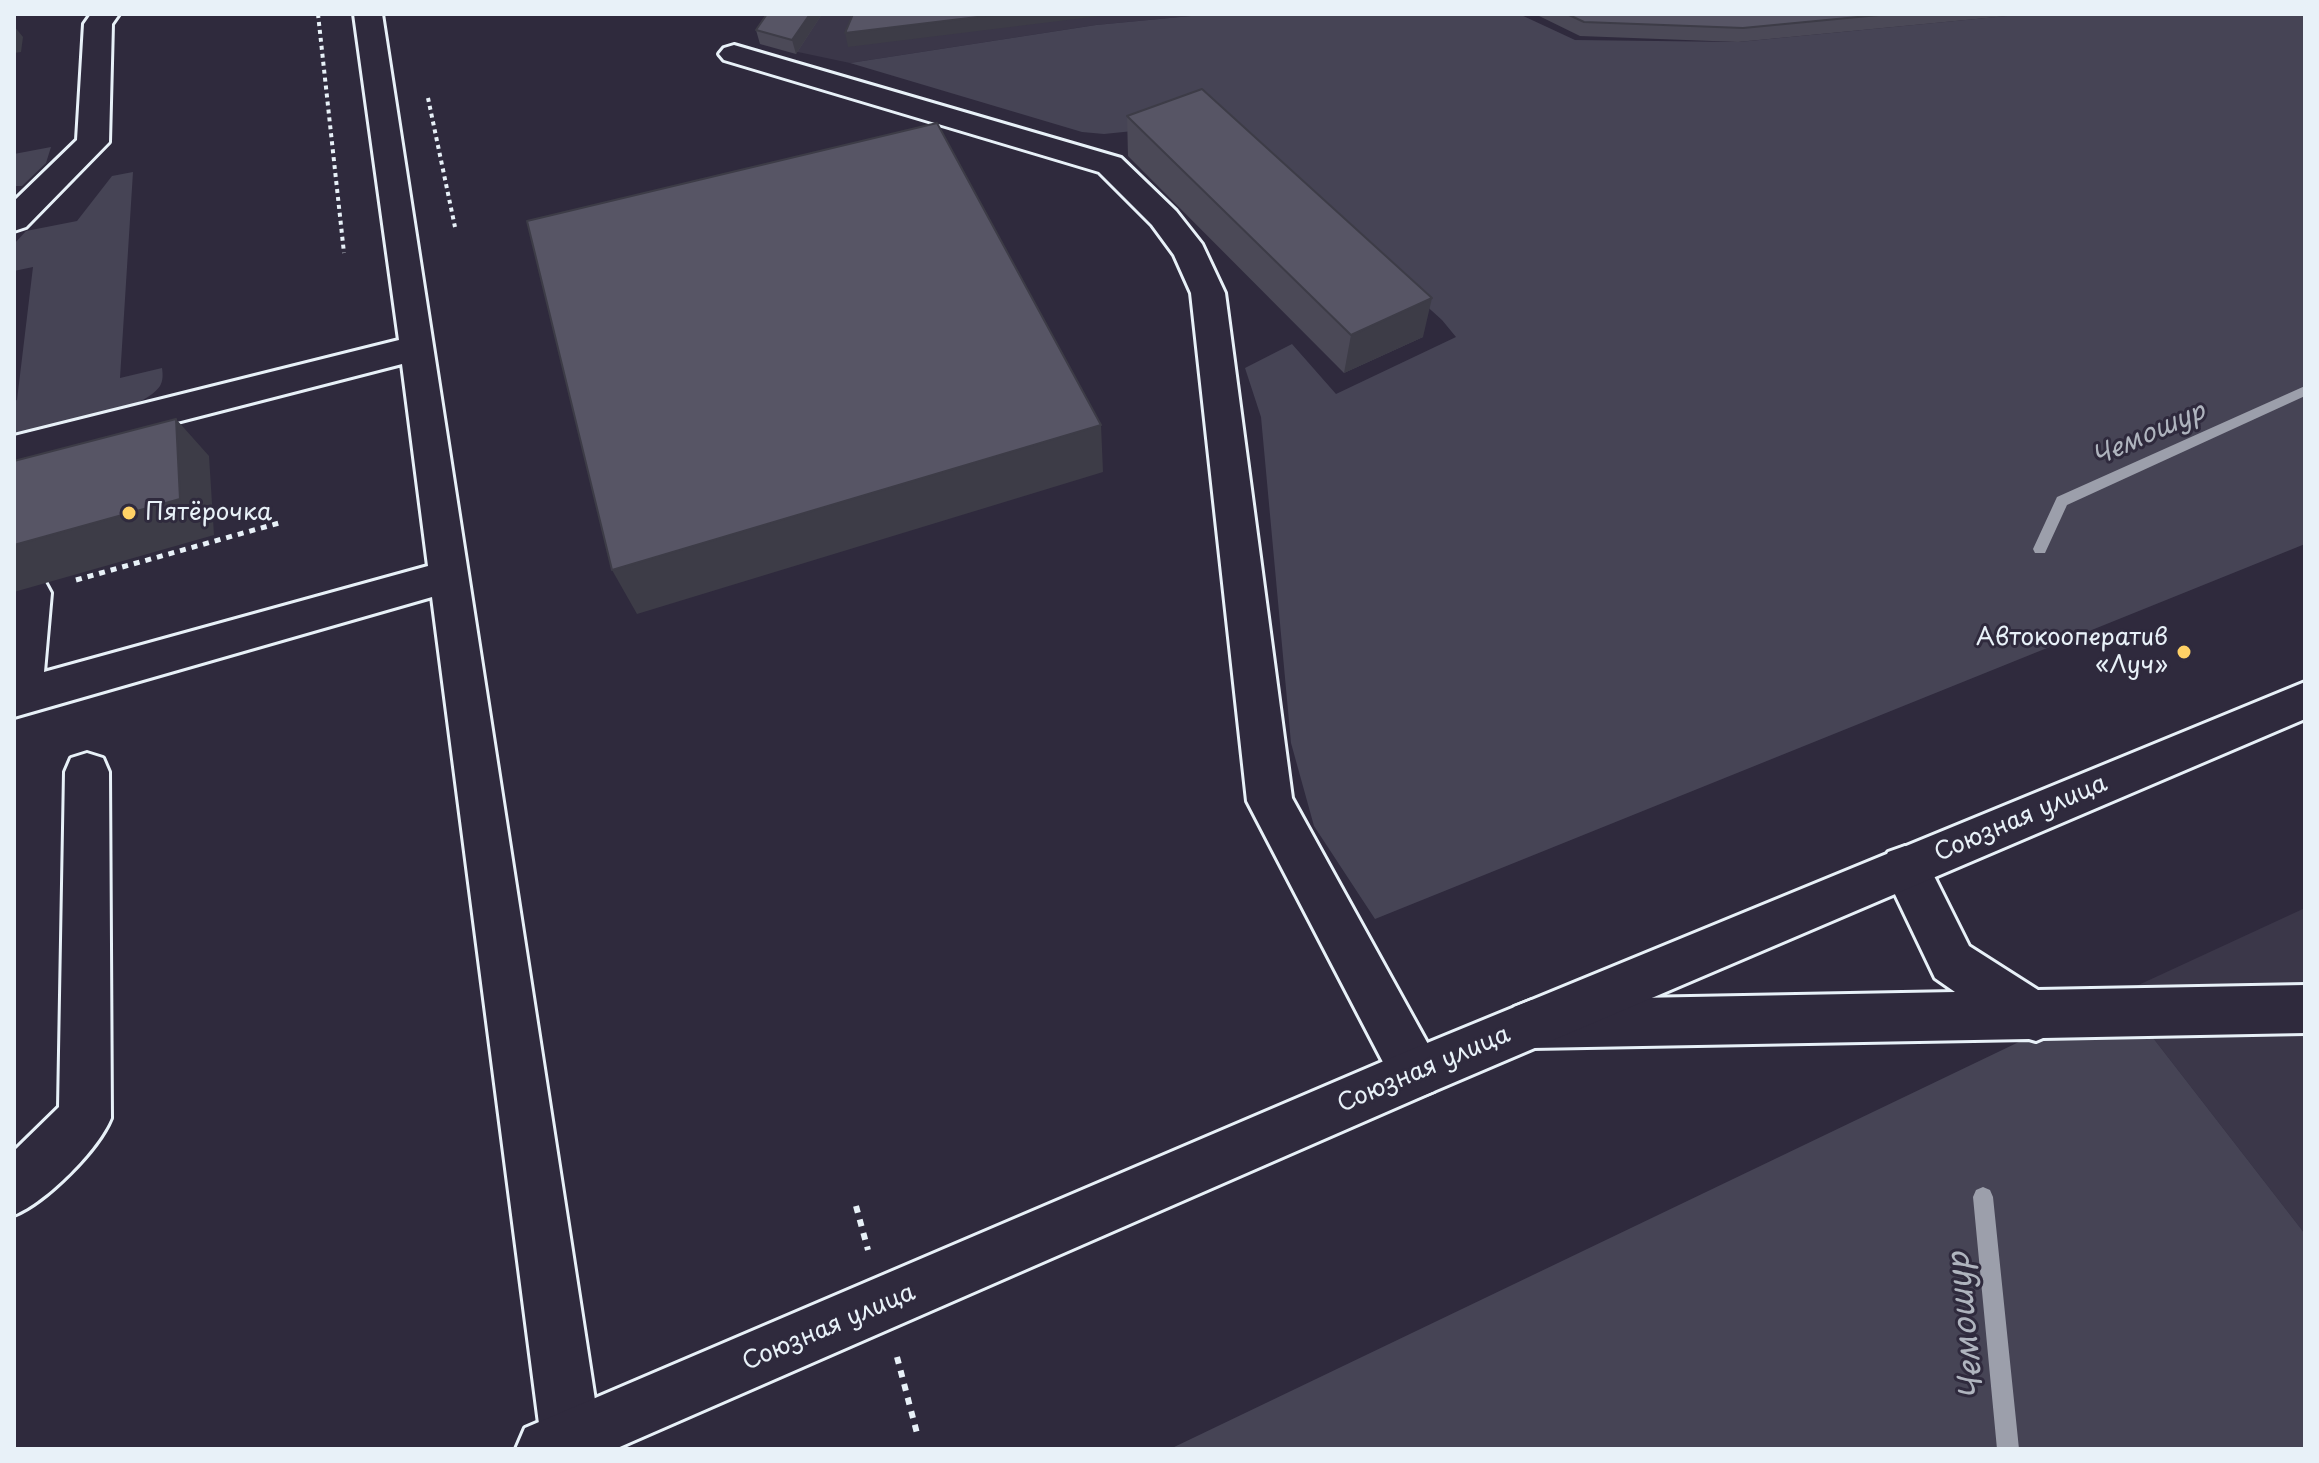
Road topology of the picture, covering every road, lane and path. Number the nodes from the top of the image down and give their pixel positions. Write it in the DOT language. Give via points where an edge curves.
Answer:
graph roads {
  1 [pos="105,14"];
  2 [pos="318,14"];
  3 [pos="368,14"];
  4 [pos="734,54"];
  5 [pos="426,90"];
  6 [pos="14,220"];
  7 [pos="455,227"];
  8 [pos="344,253"];
  9 [pos="418,348"];
  10 [pos="14,450"];
  11 [pos="279,523"];
  12 [pos="449,576"];
  13 [pos="30,593"];
  14 [pos="18,698"];
  15 [pos="2305,700"];
  16 [pos="87,772"];
  17 [pos="1905,867"];
  18 [pos="2305,1009"];
  19 [pos="2036,1017"];
  20 [pos="1531,1024"];
  21 [pos="1416,1073"];
  22 [pos="14,1188"];
  23 [pos="558,1444"];
  1 -- 6 [label="street" via="98,24 93,142"];
  2 -- 8 [label="path"];
  3 -- 9 [label="street"];
  4 -- 21 [label="street" via="1110,165 1190,252 1208,293 1270,801"];
  5 -- 7 [label="path"];
  9 -- 10 [label="street"];
  9 -- 12 [label="street"];
  11 -- 13 [label="path"];
  12 -- 14 [label="street"];
  12 -- 23 [label="street"];
  13 -- 14 [label="street"];
  15 -- 17 [label="street, Союзная улица"];
  16 -- 22 [label="street" via="85,1118"];
  17 -- 19 [label="street" via="1952,962"];
  17 -- 20 [label="street, Союзная улица"];
  18 -- 19 [label="street"];
  19 -- 20 [label="street"];
  20 -- 21 [label="street, Союзная улица"];
  21 -- 23 [label="street, Союзная улица"];
}
